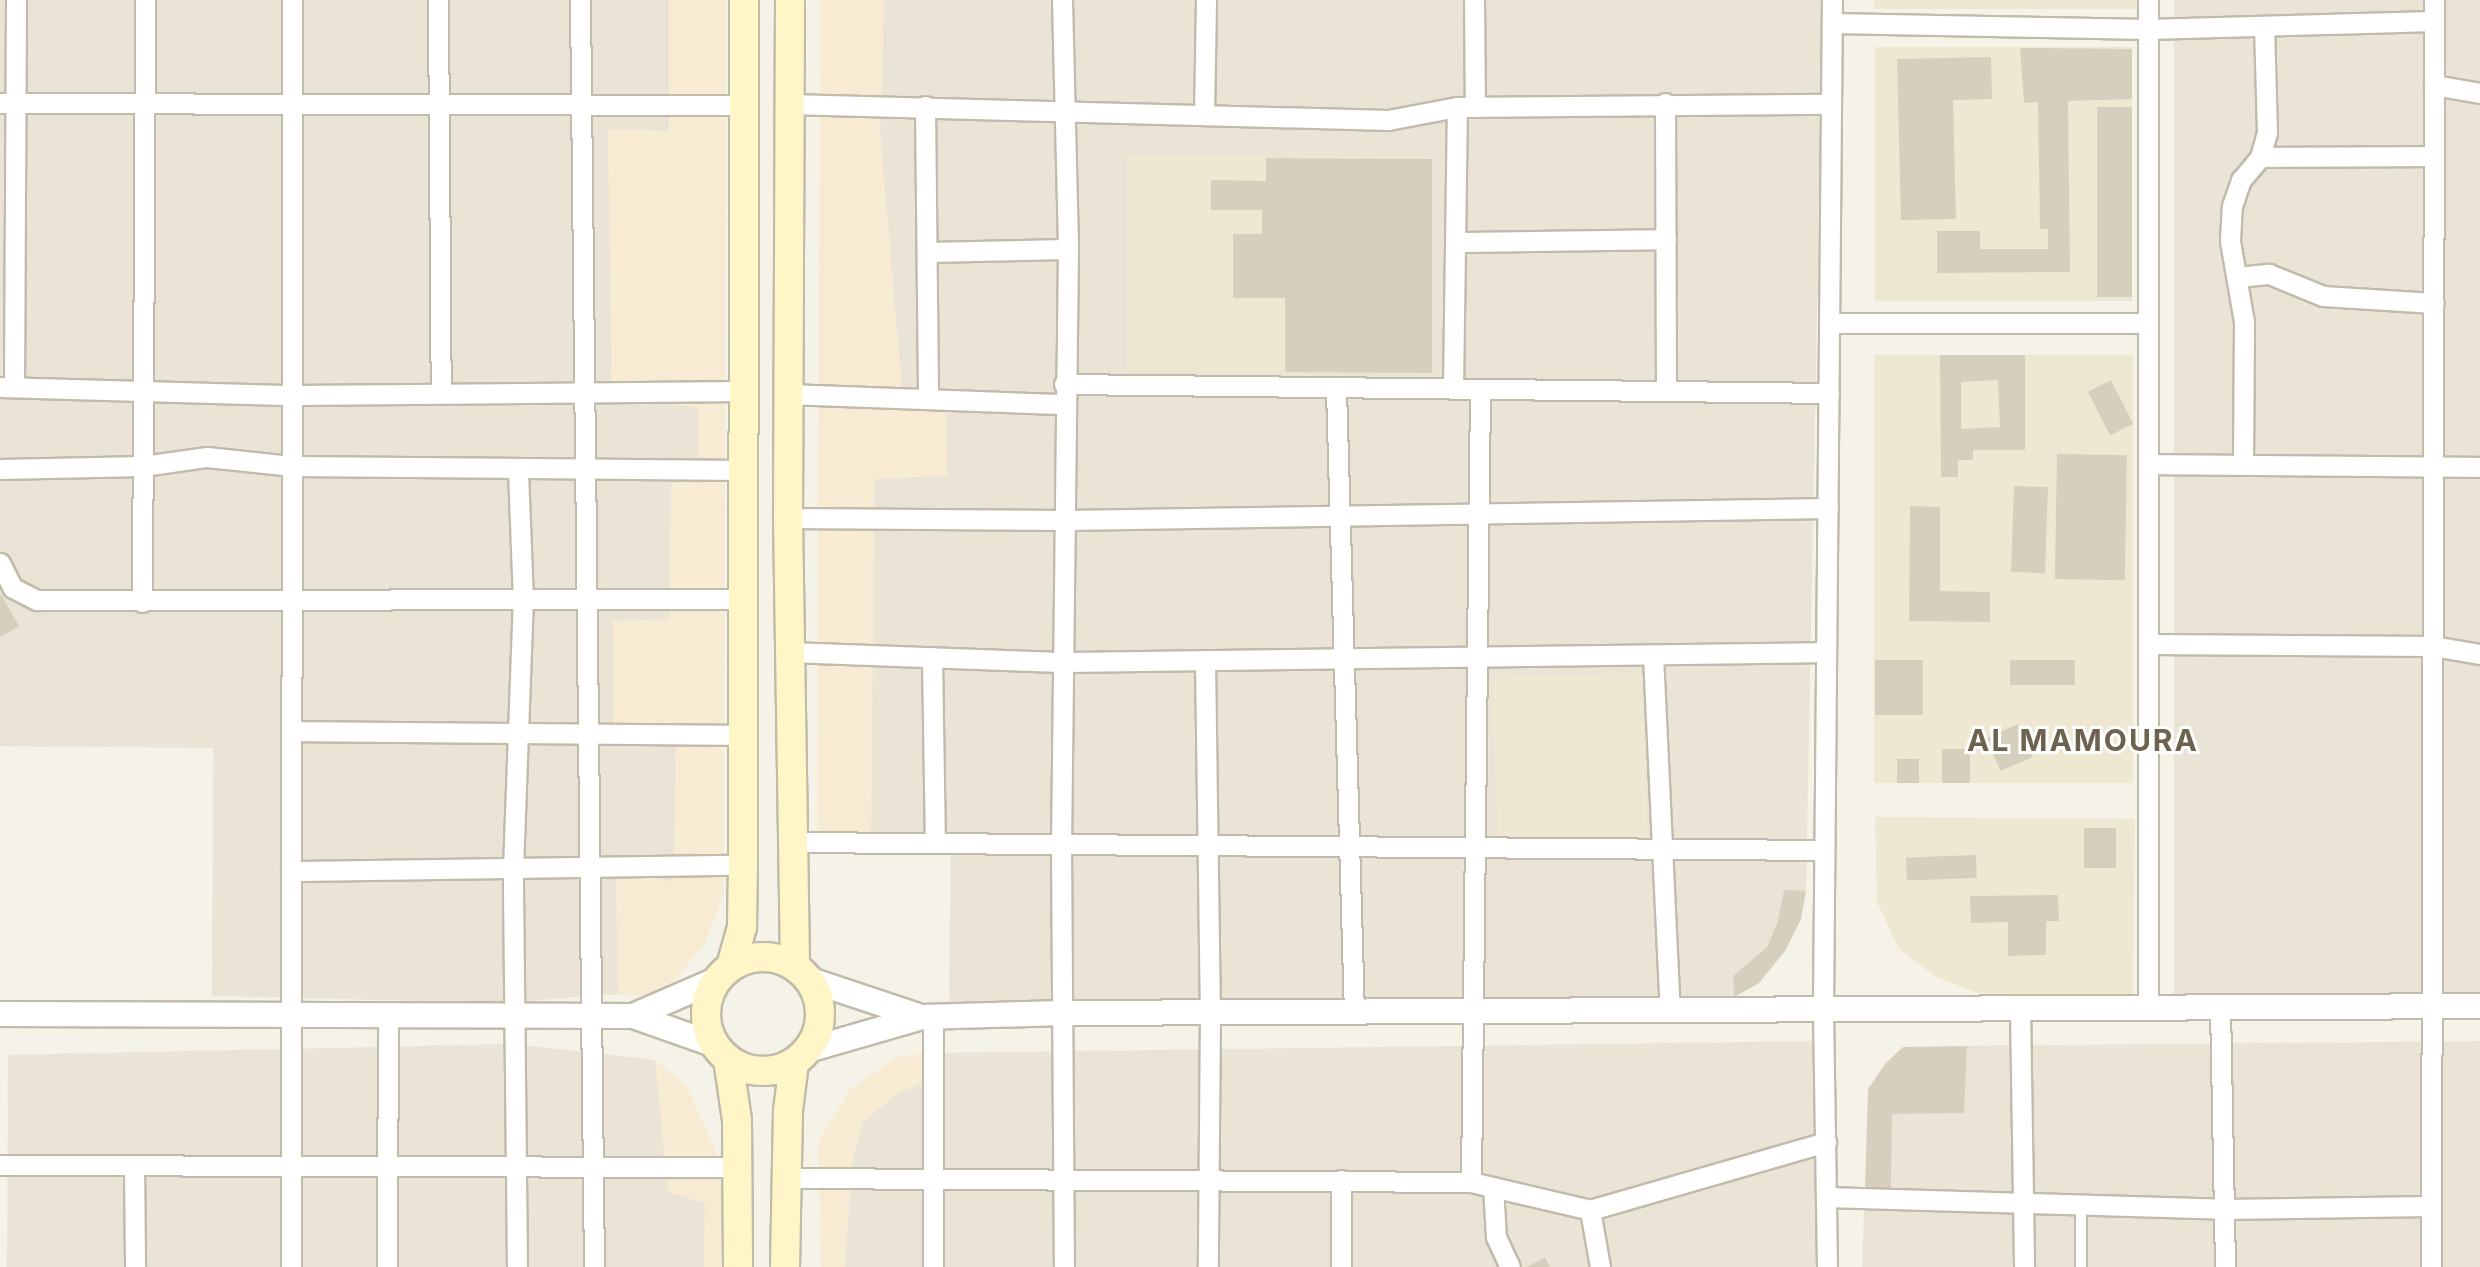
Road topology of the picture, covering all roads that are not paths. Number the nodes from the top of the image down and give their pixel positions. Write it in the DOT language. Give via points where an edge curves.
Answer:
graph roads {
  1 [pos="16,0"];
  2 [pos="145,0"];
  3 [pos="292,0"];
  4 [pos="438,0"];
  5 [pos="580,0"];
  6 [pos="744,0"];
  7 [pos="790,0"];
  8 [pos="1062,0"];
  9 [pos="1206,0"];
  10 [pos="1474,0"];
  11 [pos="1832,0"];
  12 [pos="2148,0"];
  13 [pos="2434,0"];
  14 [pos="2434,21"];
  15 [pos="1832,23"];
  16 [pos="2264,26"];
  17 [pos="2148,29"];
  18 [pos="2434,85"];
  19 [pos="2480,93"];
  20 [pos="8,103"];
  21 [pos="145,103"];
  22 [pos="1665,103"];
  23 [pos="293,104"];
  24 [pos="439,104"];
  25 [pos="789,104"];
  26 [pos="1831,104"];
  27 [pos="583,105"];
  28 [pos="746,105"];
  29 [pos="925,106"];
  30 [pos="1466,107"];
  31 [pos="1066,108"];
  32 [pos="1204,115"];
  33 [pos="2434,156"];
  34 [pos="2260,157"];
  35 [pos="1666,239"];
  36 [pos="1455,242"];
  37 [pos="1068,249"];
  38 [pos="927,252"];
  39 [pos="2238,277"];
  40 [pos="2434,303"];
  41 [pos="1831,323"];
  42 [pos="2148,323"];
  43 [pos="7,387"];
  44 [pos="1336,389"];
  45 [pos="1453,389"];
  46 [pos="1479,389"];
  47 [pos="143,391"];
  48 [pos="744,391"];
  49 [pos="1666,391"];
  50 [pos="585,392"];
  51 [pos="441,393"];
  52 [pos="1829,393"];
  53 [pos="787,394"];
  54 [pos="1065,394"];
  55 [pos="293,395"];
  56 [pos="928,399"];
  57 [pos="2149,464"];
  58 [pos="2243,465"];
  59 [pos="142,466"];
  60 [pos="291,466"];
  61 [pos="2435,467"];
  62 [pos="2480,467"];
  63 [pos="0,469"];
  64 [pos="518,470"];
  65 [pos="744,470"];
  66 [pos="586,471"];
  67 [pos="1828,508"];
  68 [pos="1478,513"];
  69 [pos="1339,515"];
  70 [pos="788,518"];
  71 [pos="1066,520"];
  72 [pos="0,563"];
  73 [pos="744,599"];
  74 [pos="586,600"];
  75 [pos="290,601"];
  76 [pos="523,601"];
  77 [pos="142,602"];
  78 [pos="2151,644"];
  79 [pos="2433,646"];
  80 [pos="789,652"];
  81 [pos="1826,652"];
  82 [pos="1653,654"];
  83 [pos="2480,654"];
  84 [pos="932,657"];
  85 [pos="1476,657"];
  86 [pos="1343,659"];
  87 [pos="1205,660"];
  88 [pos="1066,663"];
  89 [pos="291,732"];
  90 [pos="517,733"];
  91 [pos="589,733"];
  92 [pos="743,735"];
  93 [pos="790,842"];
  94 [pos="935,844"];
  95 [pos="1061,845"];
  96 [pos="1209,846"];
  97 [pos="1349,846"];
  98 [pos="1473,847"];
  99 [pos="1664,847"];
  100 [pos="1824,850"];
  101 [pos="743,865"];
  102 [pos="513,869"];
  103 [pos="590,869"];
  104 [pos="291,871"];
  105 [pos="724,973"];
  106 [pos="802,973"];
  107 [pos="2220,1006"];
  108 [pos="2480,1006"];
  109 [pos="2432,1007"];
  110 [pos="1822,1008"];
  111 [pos="2020,1008"];
  112 [pos="2148,1009"];
  113 [pos="1471,1011"];
  114 [pos="1354,1012"];
  115 [pos="1670,1012"];
  116 [pos="1062,1013"];
  117 [pos="0,1014"];
  118 [pos="290,1014"];
  119 [pos="515,1014"];
  120 [pos="1210,1014"];
  121 [pos="388,1015"];
  122 [pos="633,1016"];
  123 [pos="927,1016"];
  124 [pos="592,1017"];
  125 [pos="722,1052"];
  126 [pos="801,1056"];
  127 [pos="1826,1142"];
  128 [pos="0,1165"];
  129 [pos="134,1165"];
  130 [pos="516,1165"];
  131 [pos="291,1166"];
  132 [pos="387,1166"];
  133 [pos="593,1167"];
  134 [pos="738,1167"];
  135 [pos="1208,1177"];
  136 [pos="785,1178"];
  137 [pos="933,1180"];
  138 [pos="1341,1180"];
  139 [pos="1063,1182"];
  140 [pos="1471,1182"];
  141 [pos="1493,1187"];
  142 [pos="1826,1197"];
  143 [pos="2023,1202"];
  144 [pos="2081,1204"];
  145 [pos="2431,1206"];
  146 [pos="2224,1209"];
  147 [pos="1590,1210"];
  148 [pos="135,1267"];
  149 [pos="291,1267"];
  150 [pos="387,1267"];
  151 [pos="517,1267"];
  152 [pos="594,1267"];
  153 [pos="738,1267"];
  154 [pos="785,1267"];
  155 [pos="933,1267"];
  156 [pos="1064,1267"];
  157 [pos="1208,1267"];
  158 [pos="1340,1267"];
  159 [pos="1510,1267"];
  160 [pos="1600,1267"];
  161 [pos="1827,1267"];
  162 [pos="2024,1267"];
  163 [pos="2081,1267"];
  164 [pos="2225,1267"];
  165 [pos="2431,1267"];
  1 -- 20 [label="street"];
  2 -- 21 [label="street"];
  3 -- 23 [label="street"];
  4 -- 24 [label="street"];
  5 -- 27 [label="street"];
  6 -- 28 [label="main road"];
  7 -- 25 [label="main road"];
  8 -- 31 [label="street"];
  9 -- 32 [label="street"];
  10 -- 30 [label="street"];
  11 -- 15 [label="street"];
  12 -- 17 [label="street"];
  13 -- 14 [label="street"];
  14 -- 16 [label="street"];
  14 -- 18 [label="street"];
  15 -- 17 [label="street"];
  15 -- 26 [label="street"];
  16 -- 17 [label="street"];
  16 -- 34 [label="street" via="2267,133"];
  17 -- 42 [label="street"];
  18 -- 19 [label="street"];
  18 -- 33 [label="street"];
  20 -- 21 [label="street"];
  20 -- 43 [label="street"];
  21 -- 23 [label="street"];
  21 -- 47 [label="street"];
  22 -- 26 [label="street"];
  22 -- 30 [label="street"];
  22 -- 35 [label="street"];
  23 -- 24 [label="street"];
  23 -- 55 [label="street"];
  24 -- 27 [label="street"];
  24 -- 51 [label="street"];
  25 -- 29 [label="street"];
  25 -- 53 [label="main road"];
  26 -- 41 [label="street"];
  27 -- 28 [label="street"];
  27 -- 50 [label="street"];
  28 -- 48 [label="main road"];
  29 -- 31 [label="street"];
  29 -- 38 [label="street"];
  30 -- 32 [label="street" via="1388,120"];
  30 -- 36 [label="street"];
  31 -- 32 [label="street" via="1134,116"];
  31 -- 37 [label="street"];
  33 -- 34 [label="street"];
  33 -- 40 [label="street"];
  34 -- 39 [label="street" via="2241,180 2232,206 2230,241"];
  35 -- 36 [label="street"];
  35 -- 49 [label="street"];
  36 -- 45 [label="street"];
  37 -- 38 [label="street"];
  37 -- 54 [label="street"];
  38 -- 56 [label="street"];
  39 -- 40 [label="street" via="2269,274 2323,296"];
  39 -- 58 [label="street" via="2244,322"];
  40 -- 61 [label="street"];
  41 -- 42 [label="street"];
  41 -- 52 [label="street"];
  42 -- 57 [label="street"];
  43 -- 47 [label="street"];
  44 -- 45 [label="street"];
  44 -- 54 [label="street"];
  44 -- 69 [label="street"];
  45 -- 46 [label="street"];
  46 -- 49 [label="street"];
  46 -- 68 [label="street"];
  47 -- 55 [label="street"];
  47 -- 59 [label="street"];
  48 -- 50 [label="street"];
  48 -- 65 [label="main road"];
  49 -- 52 [label="street"];
  50 -- 51 [label="street"];
  50 -- 66 [label="street"];
  51 -- 55 [label="street"];
  52 -- 67 [label="street"];
  53 -- 56 [label="street"];
  53 -- 70 [label="main road"];
  54 -- 56 [label="street"];
  54 -- 71 [label="street"];
  55 -- 60 [label="street"];
  57 -- 58 [label="street"];
  57 -- 78 [label="street"];
  58 -- 61 [label="street"];
  59 -- 60 [label="street" via="207,457"];
  59 -- 63 [label="street"];
  59 -- 77 [label="street"];
  60 -- 64 [label="street"];
  60 -- 75 [label="street"];
  61 -- 62 [label="street"];
  61 -- 79 [label="street"];
  64 -- 66 [label="street"];
  64 -- 76 [label="street"];
  65 -- 66 [label="street"];
  65 -- 73 [label="main road"];
  66 -- 74 [label="street"];
  67 -- 68 [label="street"];
  67 -- 81 [label="street"];
  68 -- 69 [label="street"];
  68 -- 85 [label="street"];
  69 -- 71 [label="street"];
  69 -- 86 [label="street"];
  70 -- 71 [label="street"];
  70 -- 80 [label="main road"];
  71 -- 88 [label="street"];
  72 -- 77 [label="street" via="13,588 37,600"];
  73 -- 74 [label="street"];
  73 -- 92 [label="main road"];
  74 -- 76 [label="street"];
  74 -- 91 [label="street"];
  75 -- 76 [label="street"];
  75 -- 77 [label="street"];
  75 -- 89 [label="street"];
  76 -- 90 [label="street"];
  78 -- 79 [label="street"];
  78 -- 112 [label="street"];
  79 -- 83 [label="street"];
  79 -- 109 [label="street"];
  80 -- 84 [label="street"];
  80 -- 93 [label="main road"];
  81 -- 82 [label="street"];
  81 -- 100 [label="street"];
  82 -- 85 [label="street"];
  82 -- 99 [label="street"];
  84 -- 88 [label="street"];
  84 -- 94 [label="street"];
  85 -- 86 [label="street"];
  85 -- 98 [label="street"];
  86 -- 87 [label="street"];
  86 -- 97 [label="street"];
  87 -- 88 [label="street"];
  87 -- 96 [label="street"];
  88 -- 95 [label="street"];
  89 -- 90 [label="street"];
  89 -- 104 [label="street"];
  90 -- 91 [label="street"];
  90 -- 102 [label="street"];
  91 -- 92 [label="street"];
  91 -- 103 [label="street"];
  92 -- 101 [label="main road"];
  93 -- 94 [label="street"];
  93 -- 106 [label="main road"];
  94 -- 95 [label="street"];
  95 -- 96 [label="street"];
  95 -- 116 [label="street"];
  96 -- 97 [label="street"];
  96 -- 120 [label="street"];
  97 -- 98 [label="street"];
  97 -- 114 [label="street"];
  98 -- 99 [label="street"];
  98 -- 113 [label="street"];
  99 -- 100 [label="street"];
  99 -- 115 [label="street"];
  100 -- 110 [label="street"];
  101 -- 103 [label="street"];
  101 -- 105 [label="main road" via="742,927"];
  102 -- 103 [label="street"];
  102 -- 104 [label="street"];
  102 -- 119 [label="street"];
  103 -- 124 [label="street"];
  104 -- 118 [label="street"];
  105 -- 106 [label="main road" via="763,956"];
  105 -- 122 [label="street"];
  105 -- 125 [label="main road" via="706,1012"];
  106 -- 123 [label="street"];
  106 -- 126 [label="main road" via="820,1016"];
  107 -- 109 [label="street"];
  107 -- 112 [label="street"];
  107 -- 146 [label="street"];
  108 -- 109 [label="street"];
  109 -- 145 [label="street"];
  110 -- 111 [label="street"];
  110 -- 115 [label="street"];
  110 -- 127 [label="street"];
  111 -- 112 [label="street"];
  111 -- 143 [label="street"];
  113 -- 114 [label="street"];
  113 -- 115 [label="street"];
  113 -- 140 [label="street"];
  114 -- 120 [label="street"];
  116 -- 120 [label="street"];
  116 -- 123 [label="street"];
  116 -- 139 [label="street"];
  117 -- 118 [label="street"];
  118 -- 121 [label="street"];
  118 -- 131 [label="street"];
  119 -- 121 [label="street"];
  119 -- 124 [label="street"];
  119 -- 130 [label="street"];
  120 -- 135 [label="street"];
  121 -- 132 [label="street"];
  122 -- 124 [label="street"];
  122 -- 125 [label="street"];
  123 -- 126 [label="street"];
  123 -- 137 [label="street"];
  124 -- 133 [label="street"];
  125 -- 126 [label="main road" via="761,1071"];
  125 -- 134 [label="main road" via="737,1120"];
  126 -- 136 [label="main road"];
  127 -- 142 [label="street"];
  127 -- 147 [label="street"];
  128 -- 129 [label="street"];
  129 -- 131 [label="street"];
  129 -- 148 [label="street"];
  130 -- 132 [label="street"];
  130 -- 133 [label="street"];
  130 -- 151 [label="street"];
  131 -- 132 [label="street"];
  131 -- 149 [label="street"];
  132 -- 150 [label="street"];
  133 -- 134 [label="street"];
  133 -- 152 [label="street"];
  134 -- 153 [label="main road"];
  135 -- 138 [label="street"];
  135 -- 139 [label="street"];
  135 -- 157 [label="street"];
  136 -- 137 [label="street"];
  136 -- 154 [label="main road"];
  137 -- 139 [label="street"];
  137 -- 155 [label="street"];
  138 -- 140 [label="street"];
  138 -- 158 [label="street"];
  139 -- 156 [label="street"];
  140 -- 141 [label="street"];
  141 -- 147 [label="street"];
  141 -- 159 [label="street" via="1496,1237"];
  142 -- 143 [label="street"];
  142 -- 161 [label="street"];
  143 -- 144 [label="street"];
  143 -- 162 [label="street"];
  144 -- 146 [label="street"];
  144 -- 163 [label="lane"];
  145 -- 146 [label="street"];
  145 -- 165 [label="street"];
  146 -- 164 [label="street"];
  147 -- 160 [label="street"];
}
